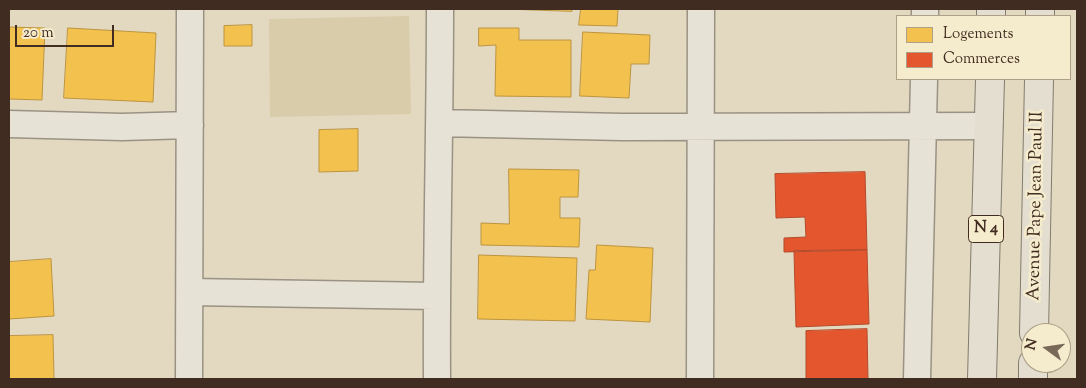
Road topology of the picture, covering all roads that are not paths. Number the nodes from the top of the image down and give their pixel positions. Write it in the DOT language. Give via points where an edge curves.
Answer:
graph roads {
  1 [pos="190,9"];
  2 [pos="440,9"];
  3 [pos="701,9"];
  4 [pos="924,80"];
  5 [pos="990,80"];
  6 [pos="1039,80"];
  7 [pos="440,123"];
  8 [pos="9,124"];
  9 [pos="190,125"];
  10 [pos="922,126"];
  11 [pos="989,126"];
  12 [pos="700,127"];
  13 [pos="190,292"];
  14 [pos="436,296"];
  15 [pos="1034,323"];
  16 [pos="189,379"];
  17 [pos="437,379"];
  18 [pos="700,379"];
  19 [pos="916,379"];
  20 [pos="982,379"];
  1 -- 9 [label="street"];
  2 -- 7 [label="street"];
  3 -- 12 [label="street"];
  4 -- 10 [label="street"];
  5 -- 11 [label="highway, N 4"];
  6 -- 15 [label="highway, Avenue Pape Jean Paul II"];
  7 -- 12 [label="street"];
  7 -- 14 [label="street"];
  8 -- 9 [label="street"];
  9 -- 13 [label="street"];
  10 -- 11 [label="street"];
  10 -- 12 [label="street"];
  10 -- 19 [label="street"];
  11 -- 20 [label="highway, N 4"];
  12 -- 18 [label="street"];
  13 -- 14 [label="street"];
  13 -- 16 [label="street"];
  14 -- 17 [label="street"];
}
